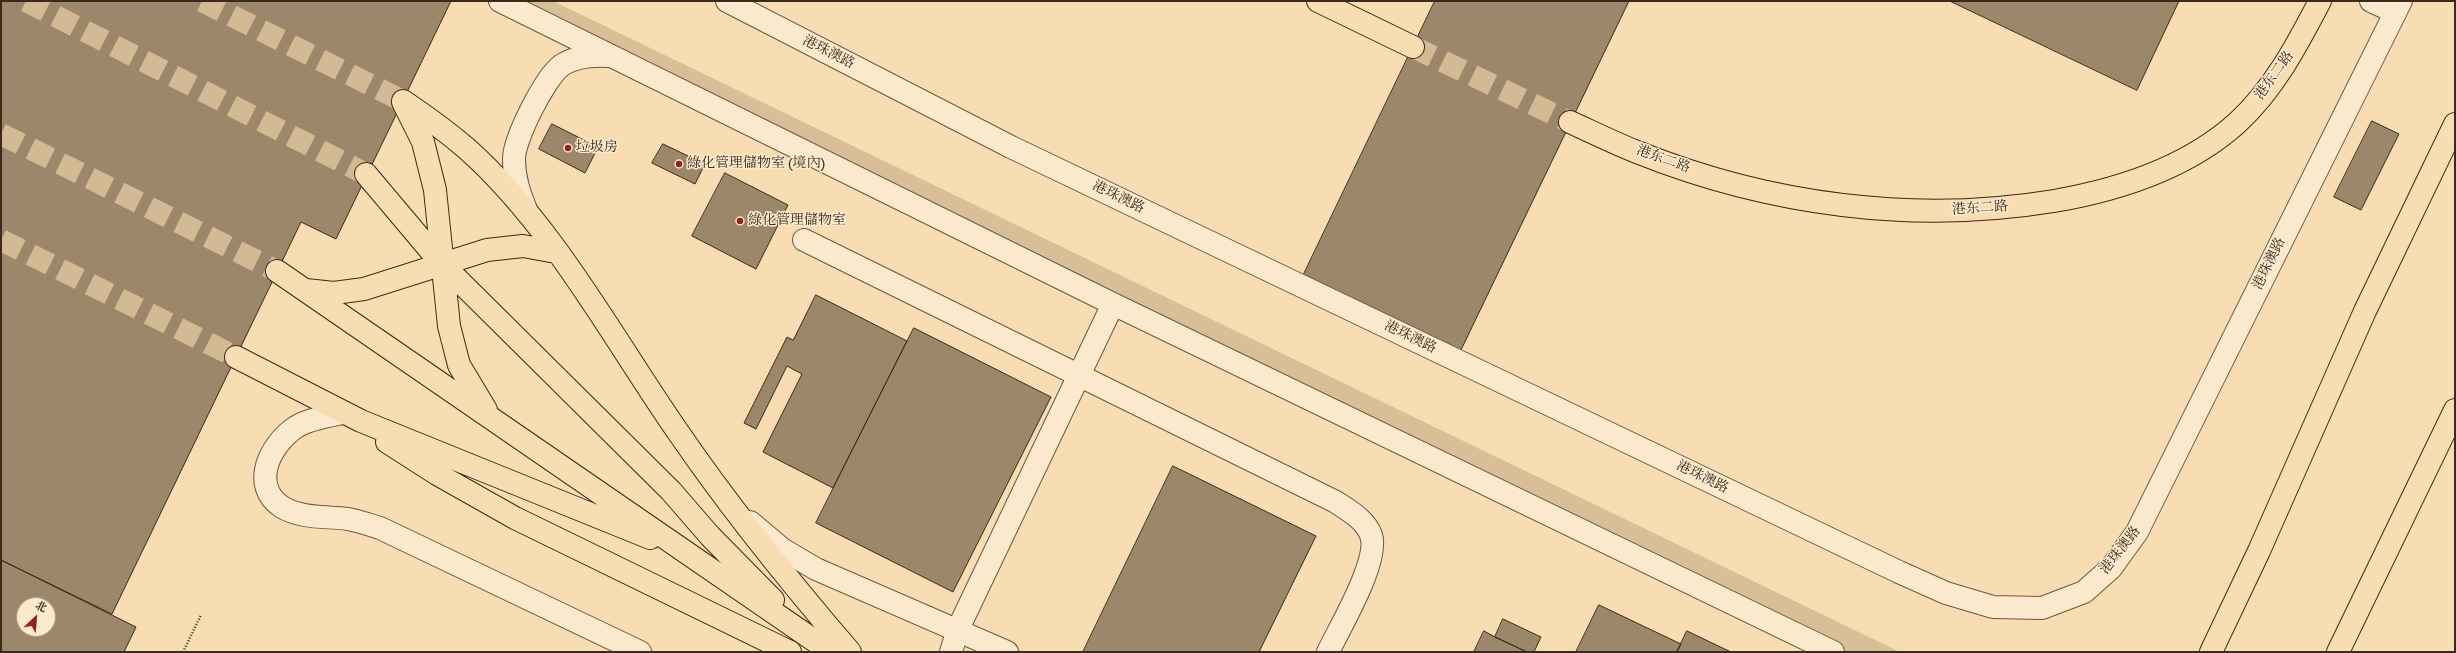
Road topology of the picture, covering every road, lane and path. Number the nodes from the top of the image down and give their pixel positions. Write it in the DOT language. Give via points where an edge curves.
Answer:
graph roads {
  1 [pos="500,1"];
  2 [pos="728,1"];
  3 [pos="1318,1"];
  4 [pos="2320,1"];
  5 [pos="2371,1"];
  6 [pos="2398,7"];
  7 [pos="1413,46"];
  8 [pos="610,56"];
  9 [pos="1570,122"];
  10 [pos="2455,124"];
  11 [pos="366,174"];
  12 [pos="529,216"];
  13 [pos="804,240"];
  14 [pos="556,252"];
  15 [pos="441,263"];
  16 [pos="277,271"];
  17 [pos="305,290"];
  18 [pos="1113,304"];
  19 [pos="236,357"];
  20 [pos="1080,375"];
  21 [pos="2455,410"];
  22 [pos="352,417"];
  23 [pos="492,419"];
  24 [pos="2455,435"];
  25 [pos="2428,470"];
  26 [pos="716,484"];
  27 [pos="688,554"];
  28 [pos="201,615"];
  29 [pos="958,629"];
  30 [pos="809,636"];
  31 [pos="183,652"];
  32 [pos="640,652"];
  33 [pos="790,652"];
  34 [pos="831,652"];
  35 [pos="850,652"];
  36 [pos="951,652"];
  37 [pos="1007,652"];
  38 [pos="1328,652"];
  39 [pos="1833,652"];
  40 [pos="2211,652"];
  41 [pos="2338,652"];
  1 -- 8 [label="street"];
  2 -- 6 [label="street, 港珠澳路" via="1011,147 1899,572 1946,593 1993,607 2042,608 2084,592 2111,568 2137,532"];
  3 -- 7 [label="main road"];
  4 -- 9 [label="main road, 港东二路" via="2296,48 2263,96 2236,124 2205,146 2170,166 2137,180 2087,195 2010,208 1935,212 1850,207 1775,194 1704,175 1637,152"];
  5 -- 6 [label="street"];
  8 -- 12 [label="street" via="576,58 561,66 549,77 519,138 514,158 518,191"];
  8 -- 18 [label="street"];
  10 -- 40 [label="main road" via="2365,311 2259,551"];
  11 -- 15 [label="main road"];
  12 -- 14 [label="main road"];
  12 -- 15 [label="main road" via="466,148 403,101 423,142 434,190"];
  13 -- 20 [label="street"];
  14 -- 15 [label="main road" via="523,246 487,250"];
  14 -- 26 [label="main road"];
  15 -- 17 [label="main road" via="364,289 334,293"];
  15 -- 23 [label="main road" via="449,326 459,365"];
  15 -- 30 [label="main road" via="671,491 710,536"];
  16 -- 17 [label="main road"];
  17 -- 23 [label="main road"];
  18 -- 20 [label="street"];
  18 -- 39 [label="street"];
  19 -- 22 [label="main road"];
  20 -- 29 [label="street"];
  20 -- 38 [label="street" via="1336,502 1359,517 1371,535 1372,554 1367,572"];
  21 -- 25 [label="main road"];
  22 -- 27 [label="main road"];
  22 -- 32 [label="street" via="296,427 275,448 265,468 264,483 271,498 283,508 302,514 348,519 380,528"];
  22 -- 33 [label="main road" via="398,450 515,518"];
  23 -- 27 [label="main road"];
  24 -- 25 [label="street"];
  25 -- 41 [label="main road"];
  26 -- 29 [label="street" via="745,517 782,549 816,569"];
  26 -- 35 [label="main road" via="812,608"];
  27 -- 30 [label="main road"];
  28 -- 31 [label="path"];
  29 -- 36 [label="street"];
  29 -- 37 [label="street"];
  30 -- 34 [label="main road"];
}
